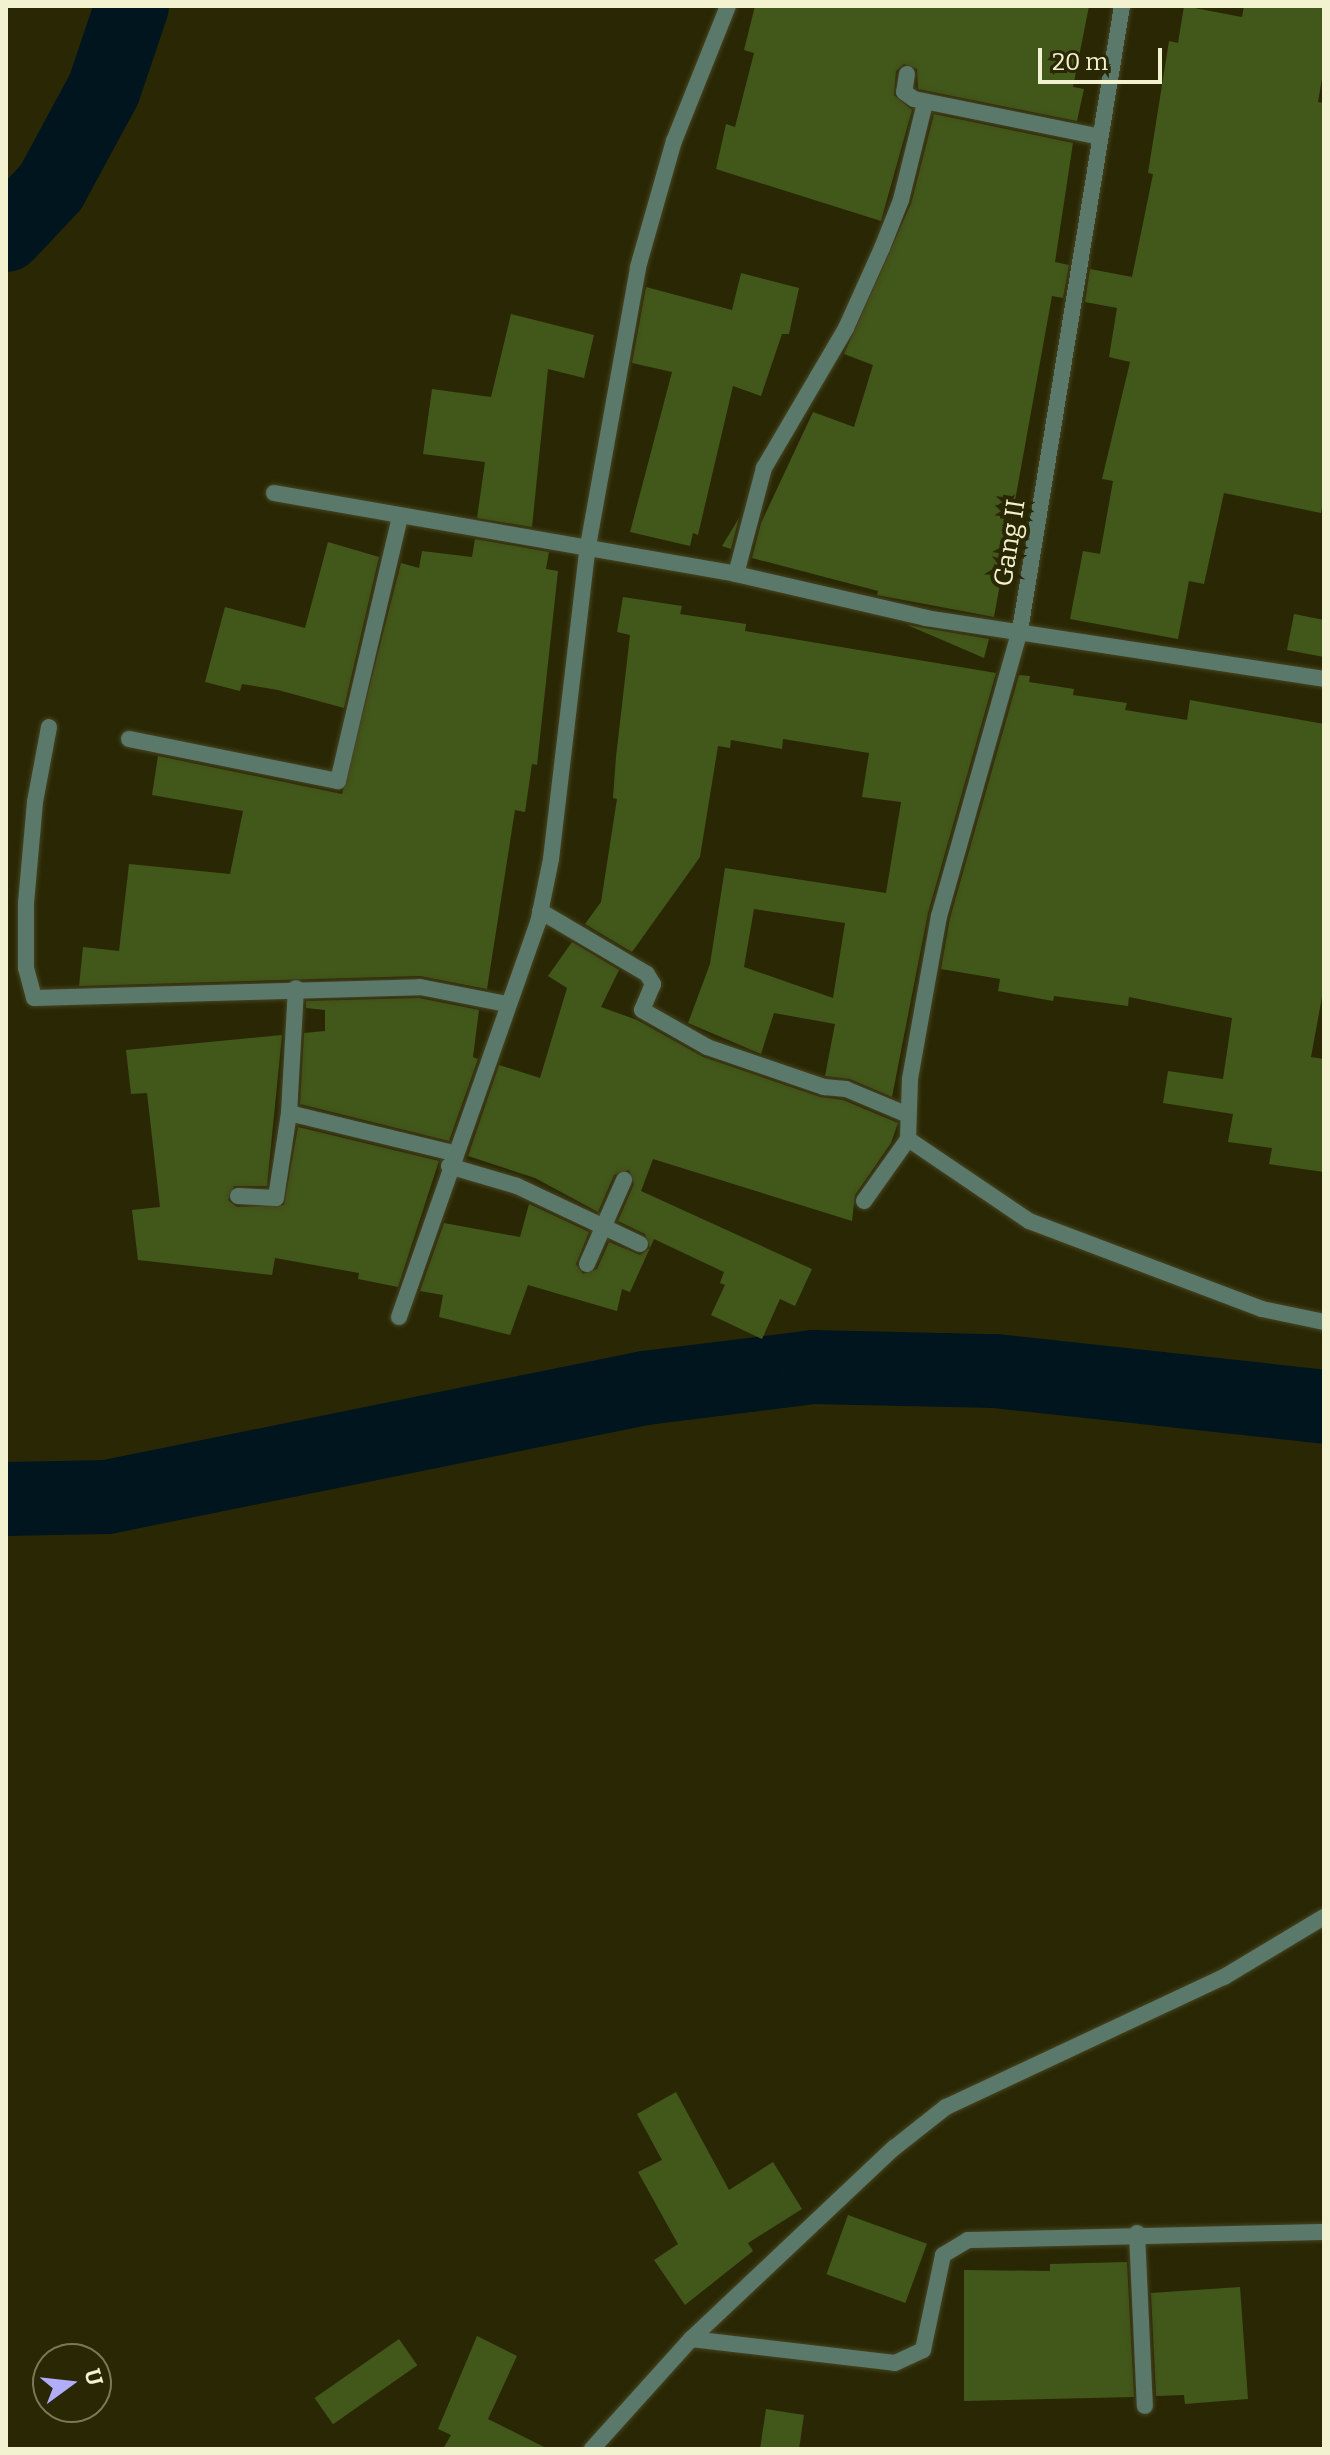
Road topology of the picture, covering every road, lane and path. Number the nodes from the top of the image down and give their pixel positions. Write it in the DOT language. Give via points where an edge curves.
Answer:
graph roads {
  1 [pos="728,6"];
  2 [pos="1122,6"];
  3 [pos="907,74"];
  4 [pos="925,103"];
  5 [pos="1100,137"];
  6 [pos="274,493"];
  7 [pos="400,517"];
  8 [pos="588,546"];
  9 [pos="736,574"];
  10 [pos="1020,630"];
  11 [pos="1324,679"];
  12 [pos="49,727"];
  13 [pos="129,739"];
  14 [pos="540,911"];
  15 [pos="296,988"];
  16 [pos="507,1004"];
  17 [pos="289,1113"];
  18 [pos="908,1115"];
  19 [pos="908,1139"];
  20 [pos="451,1160"];
  21 [pos="624,1180"];
  22 [pos="238,1196"];
  23 [pos="864,1201"];
  24 [pos="602,1228"];
  25 [pos="640,1244"];
  26 [pos="587,1264"];
  27 [pos="399,1317"];
  28 [pos="1324,1322"];
  29 [pos="1324,1917"];
  30 [pos="1324,2232"];
  31 [pos="1137,2233"];
  32 [pos="691,2339"];
  33 [pos="1145,2406"];
  34 [pos="592,2449"];
  1 -- 8 [label="street" via="674,141 638,267"];
  2 -- 5 [label="street, Gang II"];
  3 -- 4 [label="street" via="904,92"];
  4 -- 5 [label="street"];
  4 -- 9 [label="street" via="901,200 882,248 846,328 764,468"];
  5 -- 10 [label="street, Gang II"];
  6 -- 7 [label="street"];
  7 -- 8 [label="street"];
  7 -- 13 [label="street" via="338,781 332,784"];
  8 -- 9 [label="street"];
  8 -- 14 [label="street" via="551,859"];
  9 -- 10 [label="street" via="926,618"];
  10 -- 11 [label="street"];
  10 -- 18 [label="street, Gang II" via="939,916"];
  12 -- 15 [label="street" via="35,802 26,903 26,968 34,998"];
  14 -- 16 [label="street"];
  14 -- 18 [label="street" via="647,974 653,984 642,1010 707,1047 824,1087 846,1089"];
  15 -- 16 [label="street" via="420,987"];
  15 -- 17 [label="street"];
  16 -- 20 [label="street"];
  17 -- 20 [label="street"];
  17 -- 22 [label="street" via="276,1198"];
  18 -- 19 [label="street, Gang II"];
  19 -- 23 [label="street"];
  19 -- 28 [label="street" via="1029,1221 1262,1309"];
  20 -- 24 [label="street"];
  20 -- 27 [label="street"];
  21 -- 24 [label="street"];
  24 -- 25 [label="street"];
  24 -- 26 [label="street"];
  29 -- 32 [label="street" via="1224,1977 946,2107 894,2148"];
  30 -- 31 [label="street"];
  31 -- 32 [label="street" via="997,2236 949,2247 923,2350 895,2363"];
  31 -- 33 [label="street"];
  32 -- 34 [label="street"];
}
